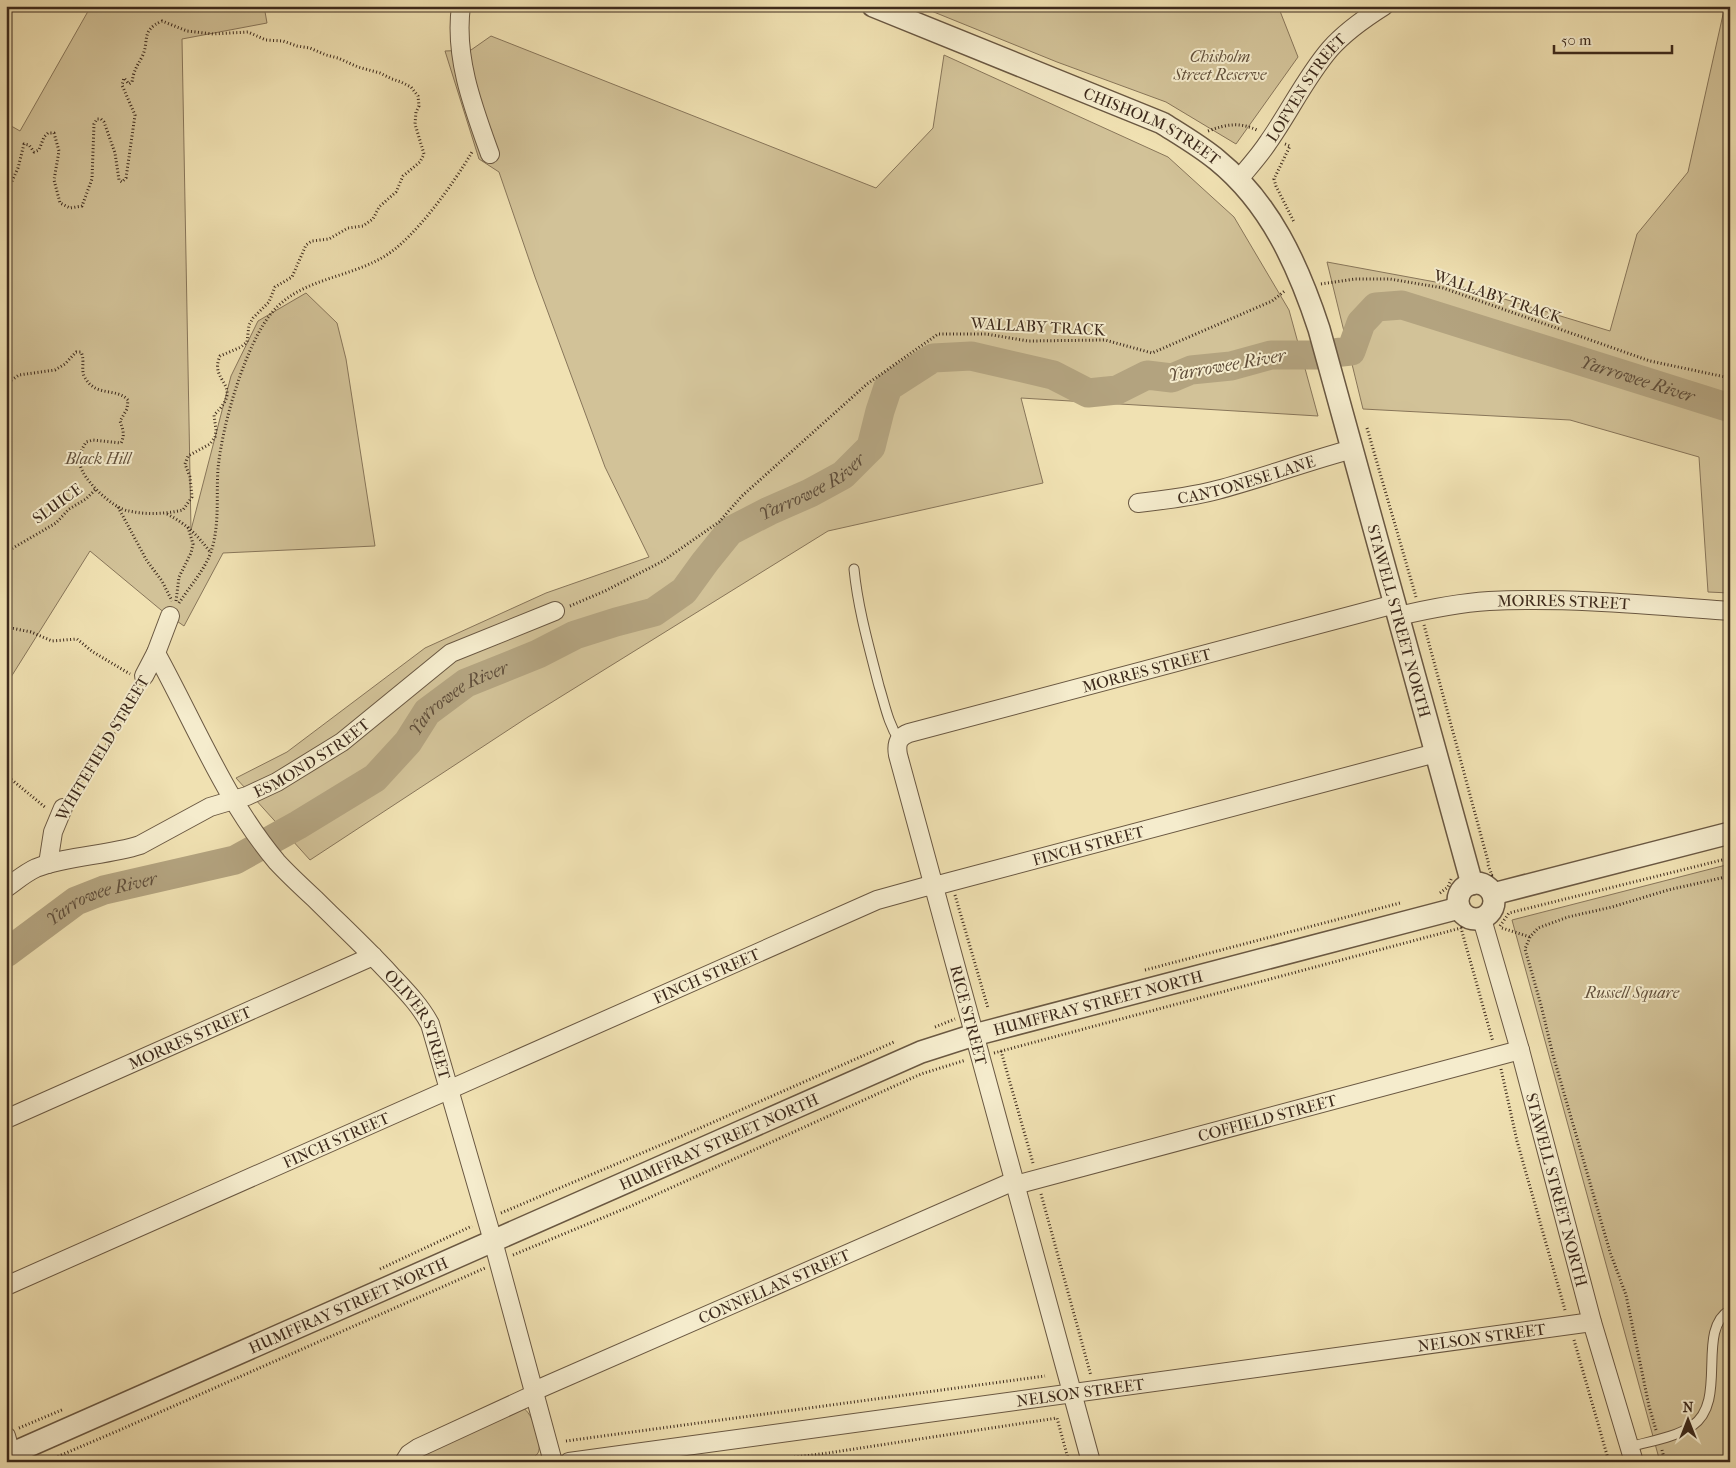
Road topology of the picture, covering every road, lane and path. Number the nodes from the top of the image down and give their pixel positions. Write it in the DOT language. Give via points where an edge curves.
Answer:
graph roads {
  1 [pos="461,6"];
  2 [pos="873,6"];
  3 [pos="1384,6"];
  4 [pos="481,127"];
  5 [pos="1208,131"];
  6 [pos="1272,138"];
  7 [pos="490,154"];
  8 [pos="1238,180"];
  9 [pos="6,194"];
  10 [pos="1297,227"];
  11 [pos="1315,282"];
  12 [pos="1329,363"];
  13 [pos="1730,378"];
  14 [pos="6,394"];
  15 [pos="1353,450"];
  16 [pos="96,489"];
  17 [pos="1138,503"];
  18 [pos="118,506"];
  19 [pos="167,514"];
  20 [pos="188,526"];
  21 [pos="6,552"];
  22 [pos="210,553"];
  23 [pos="854,569"];
  24 [pos="1397,610"];
  25 [pos="173,611"];
  26 [pos="555,611"];
  27 [pos="1730,611"];
  28 [pos="6,628"];
  29 [pos="156,653"];
  30 [pos="143,679"];
  31 [pos="899,740"];
  32 [pos="1436,753"];
  33 [pos="6,776"];
  34 [pos="234,800"];
  35 [pos="61,812"];
  36 [pos="1730,833"];
  37 [pos="1730,858"];
  38 [pos="48,864"];
  39 [pos="1730,876"];
  40 [pos="1470,877"];
  41 [pos="1492,884"];
  42 [pos="933,886"];
  43 [pos="6,888"];
  44 [pos="955,895"];
  45 [pos="1431,895"];
  46 [pos="1404,902"];
  47 [pos="1459,908"];
  48 [pos="1489,926"];
  49 [pos="1464,936"];
  50 [pos="1530,937"];
  51 [pos="373,956"];
  52 [pos="1136,972"];
  53 [pos="988,1008"];
  54 [pos="955,1019"];
  55 [pos="933,1028"];
  56 [pos="974,1035"];
  57 [pos="898,1040"];
  58 [pos="1520,1050"];
  59 [pos="1001,1051"];
  60 [pos="980,1056"];
  61 [pos="1498,1057"];
  62 [pos="450,1090"];
  63 [pos="6,1119"];
  64 [pos="1037,1179"];
  65 [pos="1015,1183"];
  66 [pos="487,1219"];
  67 [pos="493,1241"];
  68 [pos="499,1262"];
  69 [pos="6,1286"];
  70 [pos="1730,1310"];
  71 [pos="1592,1322"];
  72 [pos="1569,1325"];
  73 [pos="1045,1376"];
  74 [pos="1095,1390"];
  75 [pos="535,1393"];
  76 [pos="1073,1394"];
  77 [pos="1659,1439"];
  78 [pos="566,1442"];
  79 [pos="9,1453"];
  80 [pos="1632,1454"];
  81 [pos="45,1462"];
  82 [pos="404,1462"];
  83 [pos="553,1462"];
  84 [pos="569,1462"];
  85 [pos="756,1462"];
  86 [pos="1069,1462"];
  87 [pos="1091,1462"];
  88 [pos="1609,1462"];
  89 [pos="1665,1462"];
  1 -- 4 [label="street" via="462,58"];
  2 -- 8 [label="street, CHISHOLM STREET" via="1162,123 1202,148"];
  3 -- 6 [label="street, LOFVEN STREET" via="1331,48"];
  4 -- 7 [label="street"];
  4 -- 22 [label="path" via="465,164 405,242 376,261 296,291 280,303 266,321 240,379 223,436 217,526"];
  5 -- 6 [label="path" via="1241,124"];
  6 -- 8 [label="street, LOFVEN STREET"];
  6 -- 10 [label="path" via="1290,146 1274,179"];
  8 -- 11 [label="street, CHISHOLM STREET" via="1259,204 1291,256"];
  9 -- 19 [label="path" via="24,144 34,152 39,150 48,133 54,133 59,151 54,180 60,203 70,208 82,206 92,179 94,124 97,120 104,122 115,153 119,180 122,182 126,178 135,115 122,85 124,78 129,84 132,82 134,68 143,55 146,34 162,21 186,32 248,32 266,40 310,48 401,82 418,96 415,124 424,154 420,162 404,176 396,192 364,226 348,228 329,240 312,241 306,245 292,277 275,287 269,302 249,324 247,342 220,356 218,371 228,395 214,415 215,437 210,444 188,456 185,464 192,497 183,510"];
  11 -- 12 [label="street, CHISHOLM STREET" via="1319,329"];
  11 -- 13 [label="path, WALLABY TRACK" via="1390,279 1443,288 1650,361"];
  11 -- 26 [label="path, WALLABY TRACK" via="1293,286 1272,301 1152,354 1105,340 1028,341 986,334 938,334 867,384 742,496 719,522 663,561 605,591"];
  12 -- 15 [label="street, STAWELL STREET NORTH"];
  14 -- 16 [label="path" via="9,382 19,375 55,370 76,352 81,352 83,374 88,382 99,391 124,395 128,400 120,421 124,430 121,443 94,440 86,442 80,453 80,466"];
  15 -- 17 [label="street, CANTONESE LANE" via="1214,491"];
  15 -- 24 [label="street, STAWELL STREET NORTH"];
  16 -- 18 [label="path" via="106,500"];
  16 -- 21 [label="path, SLUICE" via="56,523"];
  18 -- 19 [label="path" via="127,511"];
  18 -- 25 [label="path" via="147,561 162,581"];
  19 -- 20 [label="path"];
  20 -- 22 [label="path"];
  20 -- 25 [label="path" via="193,544 179,576"];
  22 -- 25 [label="path" via="201,572"];
  23 -- 31 [label="lane, RICE STREET" via="859,608 874,668 889,723"];
  24 -- 27 [label="street, MORRES STREET" via="1507,600 1632,603"];
  24 -- 31 [label="street, MORRES STREET" via="909,733"];
  24 -- 32 [label="street, STAWELL STREET NORTH"];
  25 -- 29 [label="street, WHITEFIELD STREET"];
  26 -- 34 [label="street, ESMOND STREET" via="451,653 342,742 277,782"];
  28 -- 30 [label="path" via="31,632 52,641 77,639"];
  29 -- 30 [label="street, WHITEFIELD STREET"];
  29 -- 34 [label="street, OLIVER STREET"];
  30 -- 35 [label="path, WHITEFIELD STREET" via="111,738"];
  31 -- 42 [label="street, RICE STREET" via="898,755"];
  32 -- 40 [label="street, STAWELL STREET NORTH"];
  32 -- 42 [label="street, FINCH STREET"];
  33 -- 35 [label="path" via="30,796"];
  34 -- 38 [label="street, ESMOND STREET" via="210,807 140,845"];
  34 -- 51 [label="street, OLIVER STREET" via="267,850 291,877"];
  35 -- 38 [label="street, WHITEFIELD STREET" via="53,832"];
  36 -- 41 [label="street"];
  37 -- 48 [label="path" via="1509,913"];
  38 -- 43 [label="street" via="32,870"];
  39 -- 50 [label="path" via="1568,917 1538,928"];
  40 -- 41 [label="street" via="1490,889"];
  40 -- 41 [label="path" via="1489,865"];
  40 -- 45 [label="path" via="1454,874 1448,886"];
  40 -- 47 [label="street" via="1460,893"];
  41 -- 48 [label="street" via="1494,907"];
  42 -- 56 [label="street, RICE STREET"];
  42 -- 62 [label="street, FINCH STREET" via="877,900"];
  44 -- 53 [label="path"];
  46 -- 52 [label="path"];
  47 -- 48 [label="street" via="1467,917"];
  47 -- 56 [label="street, HUMFFRAY STREET NORTH"];
  48 -- 49 [label="path"];
  48 -- 50 [label="path"];
  48 -- 58 [label="street, STAWELL STREET NORTH"];
  49 -- 59 [label="path" via="1461,928"];
  49 -- 61 [label="path"];
  50 -- 77 [label="path" via="1524,949 1610,1252 1626,1295"];
  51 -- 62 [label="street, OLIVER STREET" via="425,1014"];
  51 -- 63 [label="street, MORRES STREET"];
  54 -- 55 [label="path"];
  56 -- 60 [label="street, RICE STREET"];
  56 -- 67 [label="street, HUMFFRAY STREET NORTH" via="905,1058"];
  57 -- 66 [label="path"];
  58 -- 61 [label="street, COFFIELD STREET"];
  58 -- 71 [label="street, STAWELL STREET NORTH"];
  59 -- 60 [label="path"];
  59 -- 64 [label="path"];
  60 -- 65 [label="street, RICE STREET"];
  60 -- 68 [label="path" via="921,1074 631,1206"];
  61 -- 64 [label="street, COFFIELD STREET"];
  61 -- 72 [label="path" via="1517,1140"];
  62 -- 66 [label="street, OLIVER STREET"];
  62 -- 69 [label="street, FINCH STREET"];
  64 -- 65 [label="street, COFFIELD STREET"];
  64 -- 74 [label="path"];
  65 -- 75 [label="street, CONNELLAN STREET"];
  65 -- 76 [label="street, RICE STREET"];
  66 -- 67 [label="street, OLIVER STREET"];
  67 -- 68 [label="street, OLIVER STREET"];
  67 -- 79 [label="street, HUMFFRAY STREET NORTH"];
  68 -- 75 [label="street, OLIVER STREET"];
  68 -- 81 [label="path"];
  70 -- 77 [label="lane" via="1722,1314 1715,1334 1707,1409 1694,1426"];
  71 -- 72 [label="street, NELSON STREET"];
  71 -- 80 [label="street, STAWELL STREET NORTH"];
  72 -- 74 [label="street, NELSON STREET"];
  72 -- 88 [label="path"];
  73 -- 78 [label="path"];
  74 -- 76 [label="street, NELSON STREET"];
  75 -- 82 [label="street, CONNELLAN STREET" via="418,1448"];
  75 -- 83 [label="street, OLIVER STREET"];
  76 -- 84 [label="street, NELSON STREET"];
  76 -- 87 [label="street, RICE STREET"];
  77 -- 80 [label="lane"];
  77 -- 89 [label="path"];
  85 -- 86 [label="path" via="1057,1418"];
}
